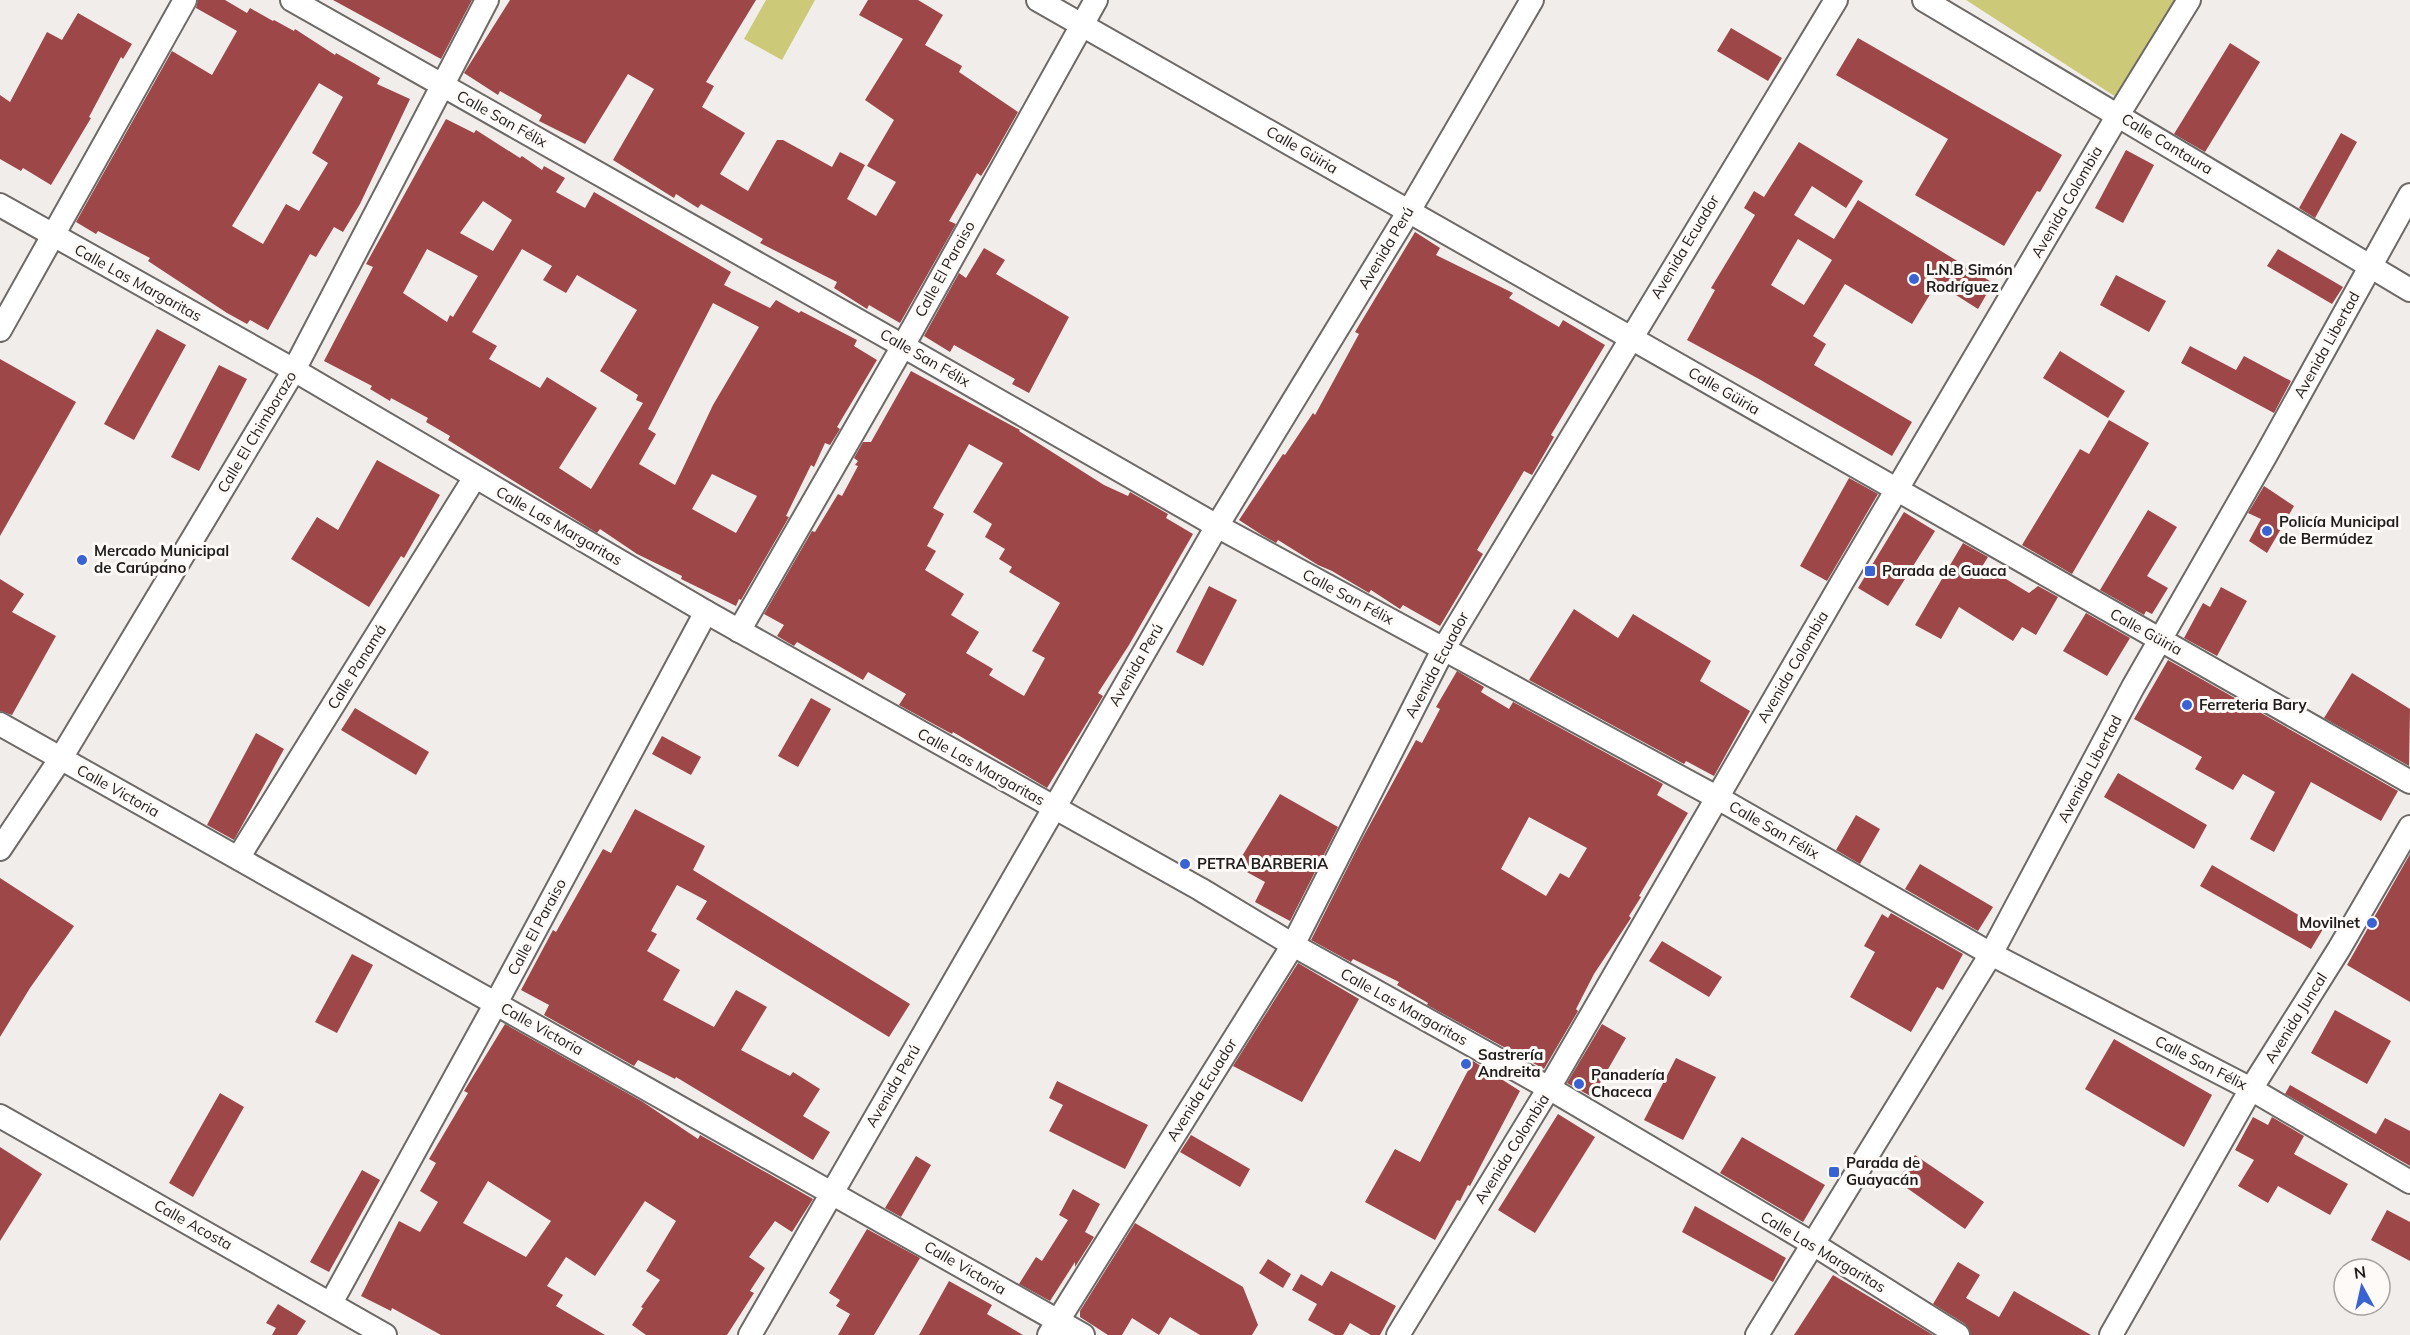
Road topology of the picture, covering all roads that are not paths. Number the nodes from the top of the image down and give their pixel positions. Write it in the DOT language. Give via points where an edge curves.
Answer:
graph roads {
  1 [pos="185,0"];
  2 [pos="292,0"];
  3 [pos="487,0"];
  4 [pos="1038,0"];
  5 [pos="1096,0"];
  6 [pos="1532,0"];
  7 [pos="1836,0"];
  8 [pos="1924,0"];
  9 [pos="2189,0"];
  10 [pos="1081,25"];
  11 [pos="443,86"];
  12 [pos="2118,115"];
  13 [pos="2410,195"];
  14 [pos="0,206"];
  15 [pos="1409,211"];
  16 [pos="54,236"];
  17 [pos="2370,267"];
  18 [pos="2410,290"];
  19 [pos="0,330"];
  20 [pos="1630,338"];
  21 [pos="903,346"];
  22 [pos="294,370"];
  23 [pos="475,477"];
  24 [pos="1897,490"];
  25 [pos="1216,526"];
  26 [pos="706,612"];
  27 [pos="739,631"];
  28 [pos="2160,640"];
  29 [pos="1444,648"];
  30 [pos="0,724"];
  31 [pos="61,758"];
  32 [pos="2410,782"];
  33 [pos="1718,798"];
  34 [pos="1053,807"];
  35 [pos="2410,827"];
  36 [pos="0,849"];
  37 [pos="238,858"];
  38 [pos="1293,945"];
  39 [pos="1991,954"];
  40 [pos="496,1003"];
  41 [pos="1549,1088"];
  42 [pos="2252,1089"];
  43 [pos="0,1116"];
  44 [pos="2410,1182"];
  45 [pos="832,1192"];
  46 [pos="1813,1244"];
  47 [pos="331,1303"];
  48 [pos="1053,1328"];
  49 [pos="385,1335"];
  50 [pos="750,1335"];
  51 [pos="1083,1335"];
  52 [pos="1398,1335"];
  53 [pos="1758,1335"];
  54 [pos="1958,1335"];
  55 [pos="2111,1335"];
  1 -- 16 [label="street"];
  2 -- 11 [label="street, Calle San Félix"];
  3 -- 11 [label="street, Calle El Chimborazo"];
  4 -- 10 [label="street, Calle Güiria"];
  5 -- 10 [label="street, Calle El Paraiso"];
  6 -- 15 [label="street, Avenida Perú"];
  7 -- 20 [label="street, Avenida Ecuador"];
  8 -- 12 [label="street, Calle Cantaura"];
  9 -- 12 [label="street, Avenida Colombia"];
  10 -- 15 [label="street, Calle Güiria"];
  10 -- 21 [label="street, Calle El Paraiso"];
  11 -- 21 [label="street, Calle San Félix"];
  11 -- 22 [label="street, Calle El Chimborazo"];
  12 -- 17 [label="street, Calle Cantaura"];
  12 -- 24 [label="street, Avenida Colombia"];
  13 -- 17 [label="street, Avenida Libertad"];
  14 -- 16 [label="street, Calle Las Margaritas"];
  15 -- 20 [label="street, Calle Güiria"];
  15 -- 25 [label="street, Avenida Perú"];
  16 -- 19 [label="street"];
  16 -- 22 [label="street, Calle Las Margaritas"];
  17 -- 18 [label="street, Calle Cantaura"];
  17 -- 28 [label="street, Avenida Libertad"];
  20 -- 24 [label="street, Calle Güiria"];
  20 -- 29 [label="street, Avenida Ecuador"];
  21 -- 25 [label="street, Calle San Félix"];
  21 -- 27 [label="street, Calle El Paraiso"];
  22 -- 23 [label="street, Calle Las Margaritas"];
  22 -- 31 [label="street, Calle El Chimborazo"];
  23 -- 26 [label="street, Calle Las Margaritas"];
  23 -- 37 [label="street, Calle Panamá"];
  24 -- 28 [label="street, Calle Güiria"];
  24 -- 33 [label="street, Avenida Colombia"];
  25 -- 29 [label="street, Calle San Félix"];
  25 -- 34 [label="street, Avenida Perú"];
  26 -- 27 [label="street, Calle Las Margaritas"];
  26 -- 40 [label="street, Calle El Paraiso"];
  27 -- 34 [label="street, Calle Las Margaritas"];
  28 -- 32 [label="street, Calle Güiria"];
  28 -- 39 [label="street, Avenida Libertad"];
  29 -- 33 [label="street, Calle San Félix"];
  29 -- 38 [label="street, Avenida Ecuador"];
  30 -- 31 [label="street, Calle Victoria"];
  31 -- 36 [label="street, Calle El Chimborazo"];
  31 -- 37 [label="street, Calle Victoria"];
  33 -- 39 [label="street, Calle San Félix"];
  33 -- 41 [label="street, Avenida Colombia"];
  34 -- 38 [label="street, Calle Las Margaritas"];
  34 -- 45 [label="street, Avenida Perú"];
  35 -- 42 [label="street, Avenida Juncal"];
  37 -- 40 [label="street, Calle Victoria"];
  38 -- 41 [label="street, Calle Las Margaritas"];
  38 -- 48 [label="street, Avenida Ecuador"];
  39 -- 42 [label="street, Calle San Félix"];
  39 -- 46 [label="street, Avenida Libertad"];
  40 -- 45 [label="street, Calle Victoria"];
  40 -- 47 [label="street, Calle El Paraiso"];
  41 -- 46 [label="street, Calle Las Margaritas"];
  41 -- 52 [label="street, Avenida Colombia"];
  42 -- 44 [label="street, Calle San Félix"];
  42 -- 55 [label="street, Avenida Juncal"];
  43 -- 47 [label="street, Calle Acosta"];
  45 -- 48 [label="street, Calle Victoria"];
  45 -- 50 [label="street, Avenida Perú"];
  46 -- 53 [label="street, Avenida Libertad"];
  46 -- 54 [label="street, Calle Las Margaritas"];
  47 -- 49 [label="street, Calle Acosta"];
  48 -- 51 [label="street, Calle Victoria"];
}
